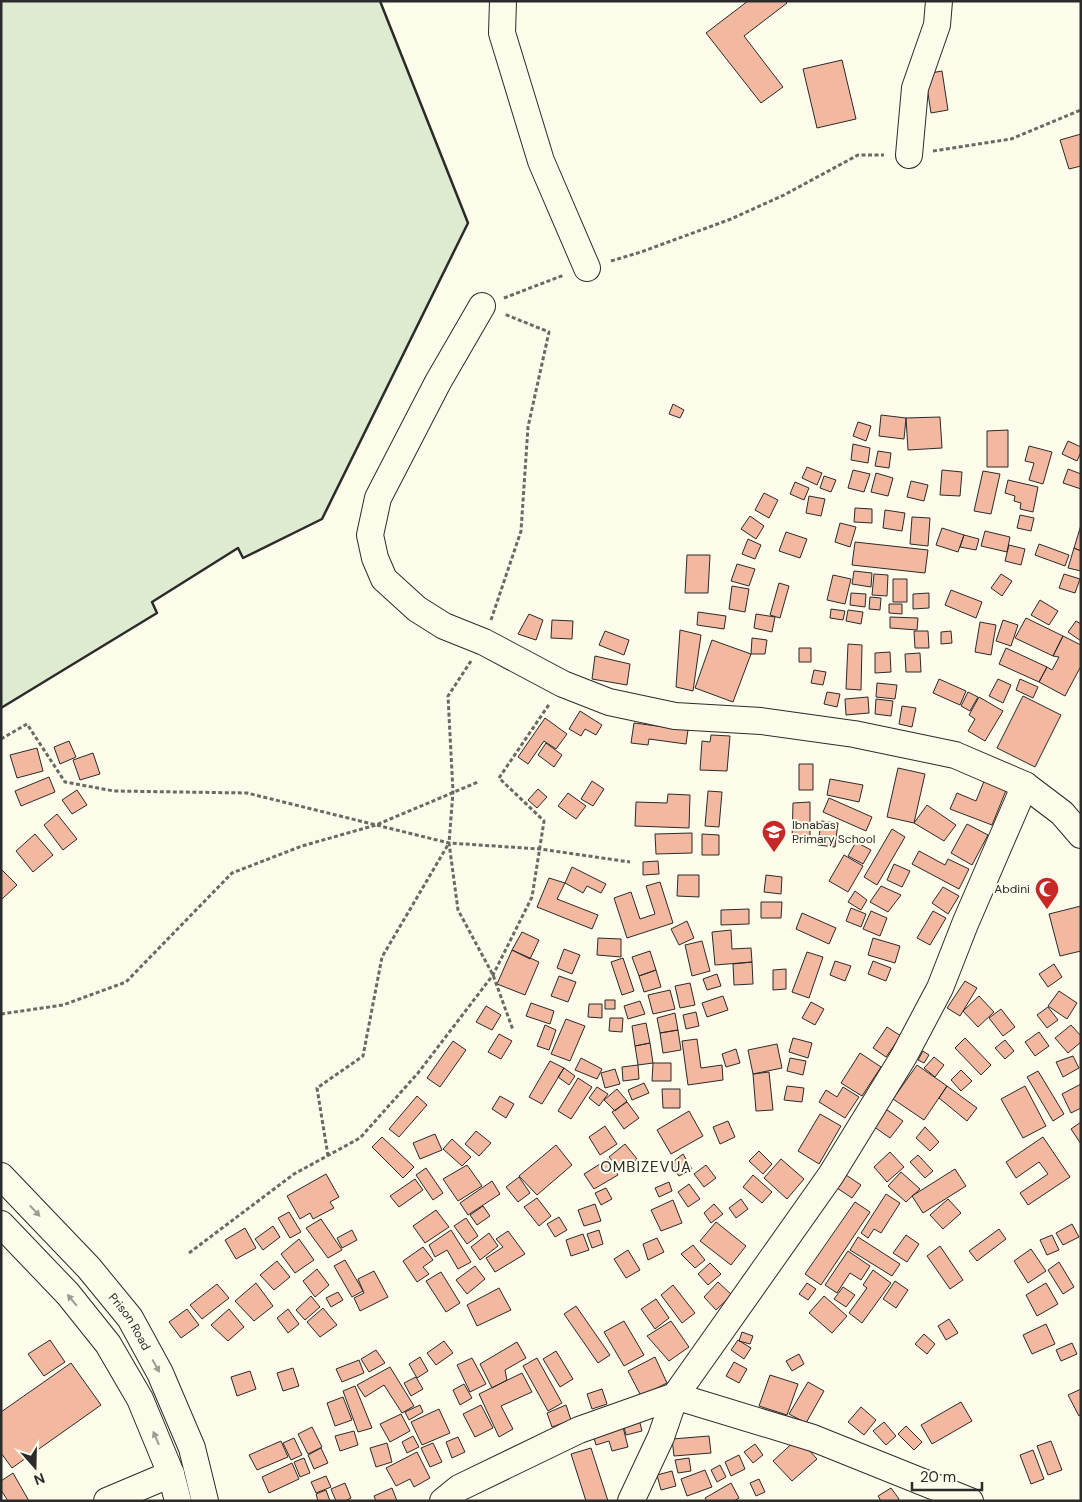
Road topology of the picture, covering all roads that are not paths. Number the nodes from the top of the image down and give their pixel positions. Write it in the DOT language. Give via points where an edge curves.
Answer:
graph roads {
  1 [pos="502,1"];
  2 [pos="939,1"];
  3 [pos="909,155"];
  4 [pos="588,268"];
  5 [pos="482,306"];
  6 [pos="1025,785"];
  7 [pos="1081,835"];
  8 [pos="1,1176"];
  9 [pos="1,1224"];
  10 [pos="675,1396"];
  11 [pos="171,1474"];
  12 [pos="107,1501"];
  13 [pos="178,1501"];
  14 [pos="205,1501"];
  15 [pos="443,1501"];
  16 [pos="631,1501"];
  17 [pos="970,1501"];
  1 -- 4 [label="street" via="502,33 541,161"];
  2 -- 3 [label="street" via="936,25 915,88"];
  5 -- 6 [label="street" via="378,498 370,534 384,579 417,609 444,626 484,642 563,684 609,702 675,716 762,722 854,734 955,755"];
  6 -- 7 [label="street" via="1062,813"];
  6 -- 10 [label="street" via="940,988 904,1056 831,1175"];
  8 -- 14 [label="street, Prison Road, one-way" via="89,1268 130,1318 160,1374 192,1448"];
  11 -- 9 [label="street, one-way" via="140,1400 108,1344 68,1294"];
  10 -- 15 [label="street" via="579,1430 459,1488"];
  10 -- 16 [label="street" via="661,1437"];
  10 -- 17 [label="street" via="813,1438"];
  11 -- 12 [label="street"];
  11 -- 13 [label="street"];
}
